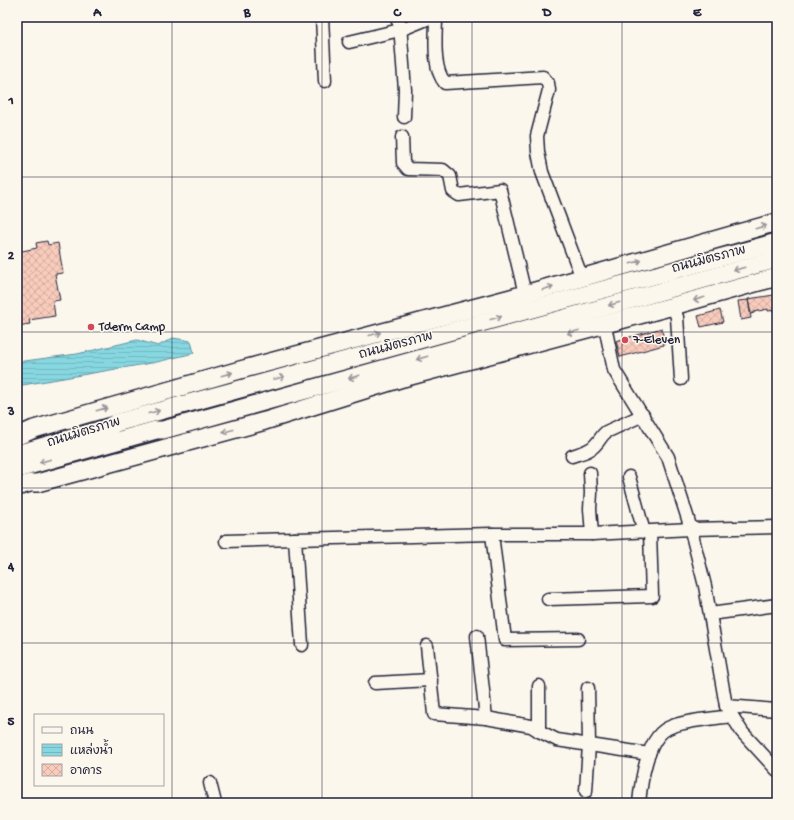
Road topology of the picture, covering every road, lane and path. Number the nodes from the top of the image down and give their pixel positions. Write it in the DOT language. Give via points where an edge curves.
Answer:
graph roads {
  1 [pos="322,17"];
  2 [pos="396,17"];
  3 [pos="432,17"];
  4 [pos="436,17"];
  5 [pos="400,30"];
  6 [pos="349,42"];
  7 [pos="325,81"];
  8 [pos="404,117"];
  9 [pos="402,137"];
  10 [pos="777,222"];
  11 [pos="777,242"];
  12 [pos="777,259"];
  13 [pos="777,277"];
  14 [pos="582,278"];
  15 [pos="525,294"];
  16 [pos="498,301"];
  17 [pos="673,306"];
  18 [pos="606,331"];
  19 [pos="436,335"];
  20 [pos="516,348"];
  21 [pos="440,353"];
  22 [pos="680,379"];
  23 [pos="643,415"];
  24 [pos="116,423"];
  25 [pos="163,430"];
  26 [pos="21,435"];
  27 [pos="17,454"];
  28 [pos="572,456"];
  29 [pos="17,469"];
  30 [pos="590,473"];
  31 [pos="630,477"];
  32 [pos="24,485"];
  33 [pos="777,527"];
  34 [pos="691,529"];
  35 [pos="647,532"];
  36 [pos="492,534"];
  37 [pos="592,534"];
  38 [pos="295,539"];
  39 [pos="226,541"];
  40 [pos="548,599"];
  41 [pos="777,605"];
  42 [pos="710,614"];
  43 [pos="477,636"];
  44 [pos="578,639"];
  45 [pos="302,645"];
  46 [pos="427,646"];
  47 [pos="431,680"];
  48 [pos="375,682"];
  49 [pos="539,686"];
  50 [pos="588,688"];
  51 [pos="777,710"];
  52 [pos="728,711"];
  53 [pos="486,718"];
  54 [pos="539,731"];
  55 [pos="589,745"];
  56 [pos="649,754"];
  57 [pos="777,770"];
  58 [pos="210,783"];
  59 [pos="586,791"];
  60 [pos="214,803"];
  61 [pos="638,803"];
  1 -- 7 [label="street"];
  2 -- 5 [label="street"];
  3 -- 5 [label="street"];
  4 -- 14 [label="street" via="437,68 445,83 543,77 548,82 549,90 537,136 538,152 542,172"];
  5 -- 6 [label="street"];
  5 -- 8 [label="street" via="405,90"];
  9 -- 15 [label="street" via="403,163 408,169 443,170 450,176 453,191 459,195 500,190"];
  14 -- 10 [label="highway, ถนนมิตรภาพ, one-way"];
  19 -- 11 [label="highway, ถนนมิตรภาพ, one-way"];
  12 -- 21 [label="highway, ถนนมิตรภาพ, one-way"];
  13 -- 17 [label="highway, one-way"];
  15 -- 14 [label="highway, ถนนมิตรภาพ, one-way"];
  15 -- 16 [label="highway, ถนนมิตรภาพ"];
  16 -- 19 [label="highway"];
  26 -- 16 [label="highway, ถนนมิตรภาพ, one-way" via="34,428 240,370"];
  17 -- 20 [label="highway, one-way"];
  17 -- 22 [label="street" via="677,317"];
  18 -- 23 [label="street" via="614,370"];
  24 -- 19 [label="highway, ถนนมิตรภาพ, one-way"];
  20 -- 21 [label="highway"];
  20 -- 32 [label="highway, one-way" via="396,380 265,421"];
  21 -- 25 [label="highway, ถนนมิตรภาพ, one-way"];
  23 -- 28 [label="street" via="606,432 592,448"];
  23 -- 34 [label="street" via="668,457"];
  24 -- 26 [label="highway" via="105,421"];
  24 -- 27 [label="highway, ถนนมิตรภาพ" via="107,428"];
  25 -- 29 [label="highway, ถนนมิตรภาพ, one-way"];
  25 -- 32 [label="highway" via="157,437 35,477"];
  30 -- 37 [label="street"];
  31 -- 35 [label="street"];
  33 -- 34 [label="street"];
  34 -- 35 [label="street"];
  34 -- 42 [label="street"];
  35 -- 37 [label="street"];
  35 -- 40 [label="street" via="652,596"];
  36 -- 37 [label="street"];
  36 -- 38 [label="street"];
  36 -- 44 [label="street" via="504,640"];
  38 -- 39 [label="street"];
  38 -- 45 [label="street"];
  41 -- 42 [label="street"];
  42 -- 52 [label="street"];
  43 -- 53 [label="street"];
  46 -- 47 [label="street"];
  47 -- 48 [label="street"];
  47 -- 53 [label="street" via="434,714"];
  49 -- 54 [label="street"];
  50 -- 55 [label="street"];
  51 -- 52 [label="street"];
  52 -- 56 [label="street" via="667,728 656,737"];
  52 -- 57 [label="street" via="742,732"];
  53 -- 54 [label="street" via="531,726"];
  54 -- 55 [label="street" via="557,740"];
  55 -- 56 [label="street"];
  55 -- 59 [label="street"];
  56 -- 61 [label="street"];
  58 -- 60 [label="street"];
}
